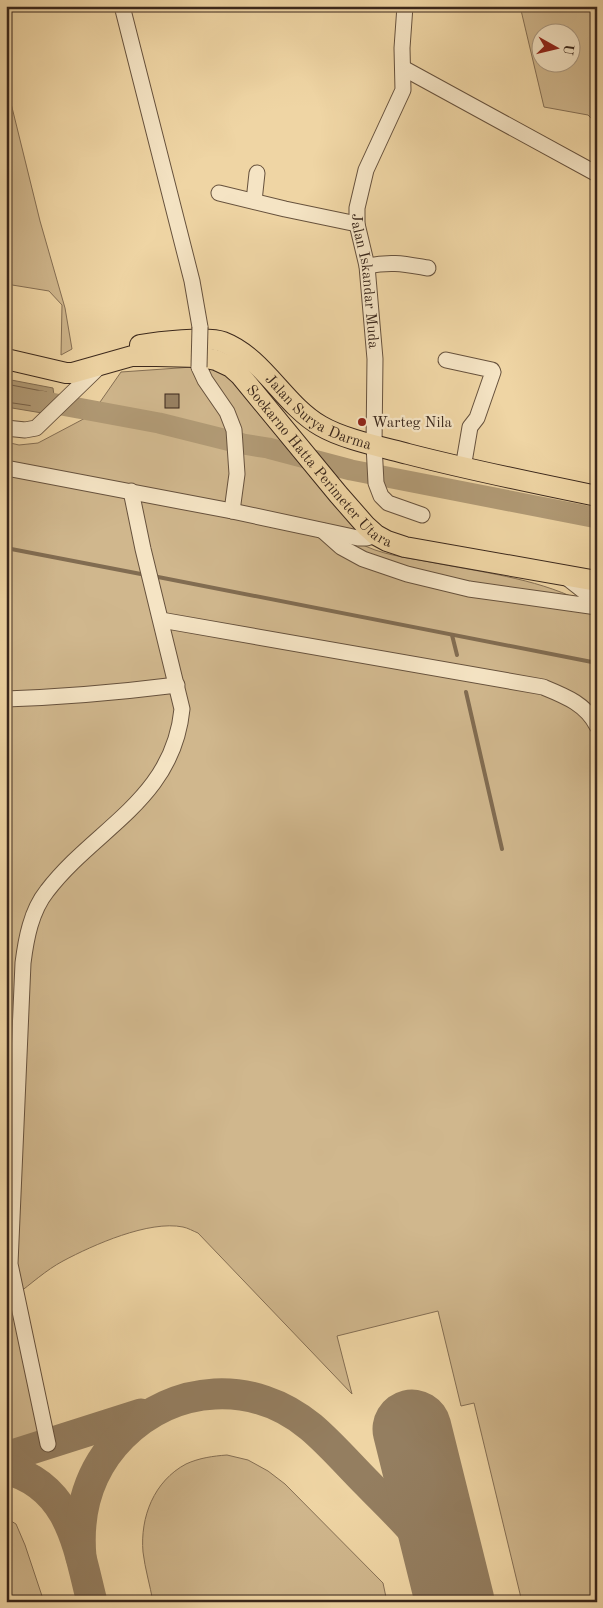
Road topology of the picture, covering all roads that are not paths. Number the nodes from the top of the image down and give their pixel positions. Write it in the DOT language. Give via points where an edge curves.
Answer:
graph roads {
  1 [pos="122,6"];
  2 [pos="405,6"];
  3 [pos="403,68"];
  4 [pos="257,173"];
  5 [pos="597,174"];
  6 [pos="219,193"];
  7 [pos="254,201"];
  8 [pos="357,224"];
  9 [pos="367,266"];
  10 [pos="428,268"];
  11 [pos="6,359"];
  12 [pos="446,360"];
  13 [pos="102,364"];
  14 [pos="52,370"];
  15 [pos="6,372"];
  16 [pos="6,428"];
  17 [pos="375,454"];
  18 [pos="6,468"];
  19 [pos="463,468"];
  20 [pos="131,491"];
  21 [pos="597,496"];
  22 [pos="232,511"];
  23 [pos="422,515"];
  24 [pos="321,530"];
  25 [pos="376,535"];
  26 [pos="566,577"];
  27 [pos="597,581"];
  28 [pos="597,598"];
  29 [pos="597,607"];
  30 [pos="161,620"];
  31 [pos="178,685"];
  32 [pos="6,699"];
  33 [pos="597,726"];
  34 [pos="48,1444"];
  1 -- 22 [label="street, bridge" via="192,281 200,326 200,367 234,430 237,474"];
  2 -- 3 [label="street, Jalan Iskandar Muda"];
  3 -- 5 [label="street"];
  3 -- 8 [label="street, Jalan Iskandar Muda" via="403,90 366,170 357,208"];
  4 -- 7 [label="street"];
  6 -- 7 [label="street"];
  7 -- 8 [label="street"];
  8 -- 9 [label="street, Jalan Iskandar Muda"];
  9 -- 10 [label="street" via="386,262"];
  9 -- 17 [label="street, Jalan Iskandar Muda" via="375,360"];
  11 -- 14 [label="main road, Jalan Surya Darma"];
  12 -- 19 [label="street" via="493,372 477,418 470,427"];
  13 -- 14 [label="main road, Soekarno Hatta Perimeter Utara" via="72,373"];
  13 -- 16 [label="street" via="36,428"];
  13 -- 25 [label="main road, Soekarno Hatta Perimeter Utara" via="132,356 200,357 231,367"];
  14 -- 15 [label="main road, Jalan Surya Darma" via="32,376"];
  14 -- 17 [label="main road, Jalan Surya Darma" via="151,343 222,342 240,351 307,417"];
  17 -- 19 [label="main road, Jalan Surya Darma"];
  17 -- 23 [label="street, Jalan Iskandar Muda" via="380,496 388,503"];
  18 -- 20 [label="street"];
  19 -- 21 [label="main road, Jalan Surya Darma"];
  20 -- 22 [label="street"];
  20 -- 30 [label="street"];
  22 -- 24 [label="street"];
  24 -- 25 [label="street" via="358,538"];
  24 -- 29 [label="street" via="363,560 408,574 468,589"];
  25 -- 26 [label="main road, Soekarno Hatta Perimeter Utara" via="404,547"];
  26 -- 27 [label="main road, Soekarno Hatta Perimeter Utara"];
  26 -- 28 [label="street"];
  30 -- 31 [label="street"];
  30 -- 33 [label="street" via="543,687 581,706"];
  31 -- 32 [label="street"];
  31 -- 34 [label="street" via="181,724 168,760 148,790 46,892 34,913 26,947 10,1264"];
}
